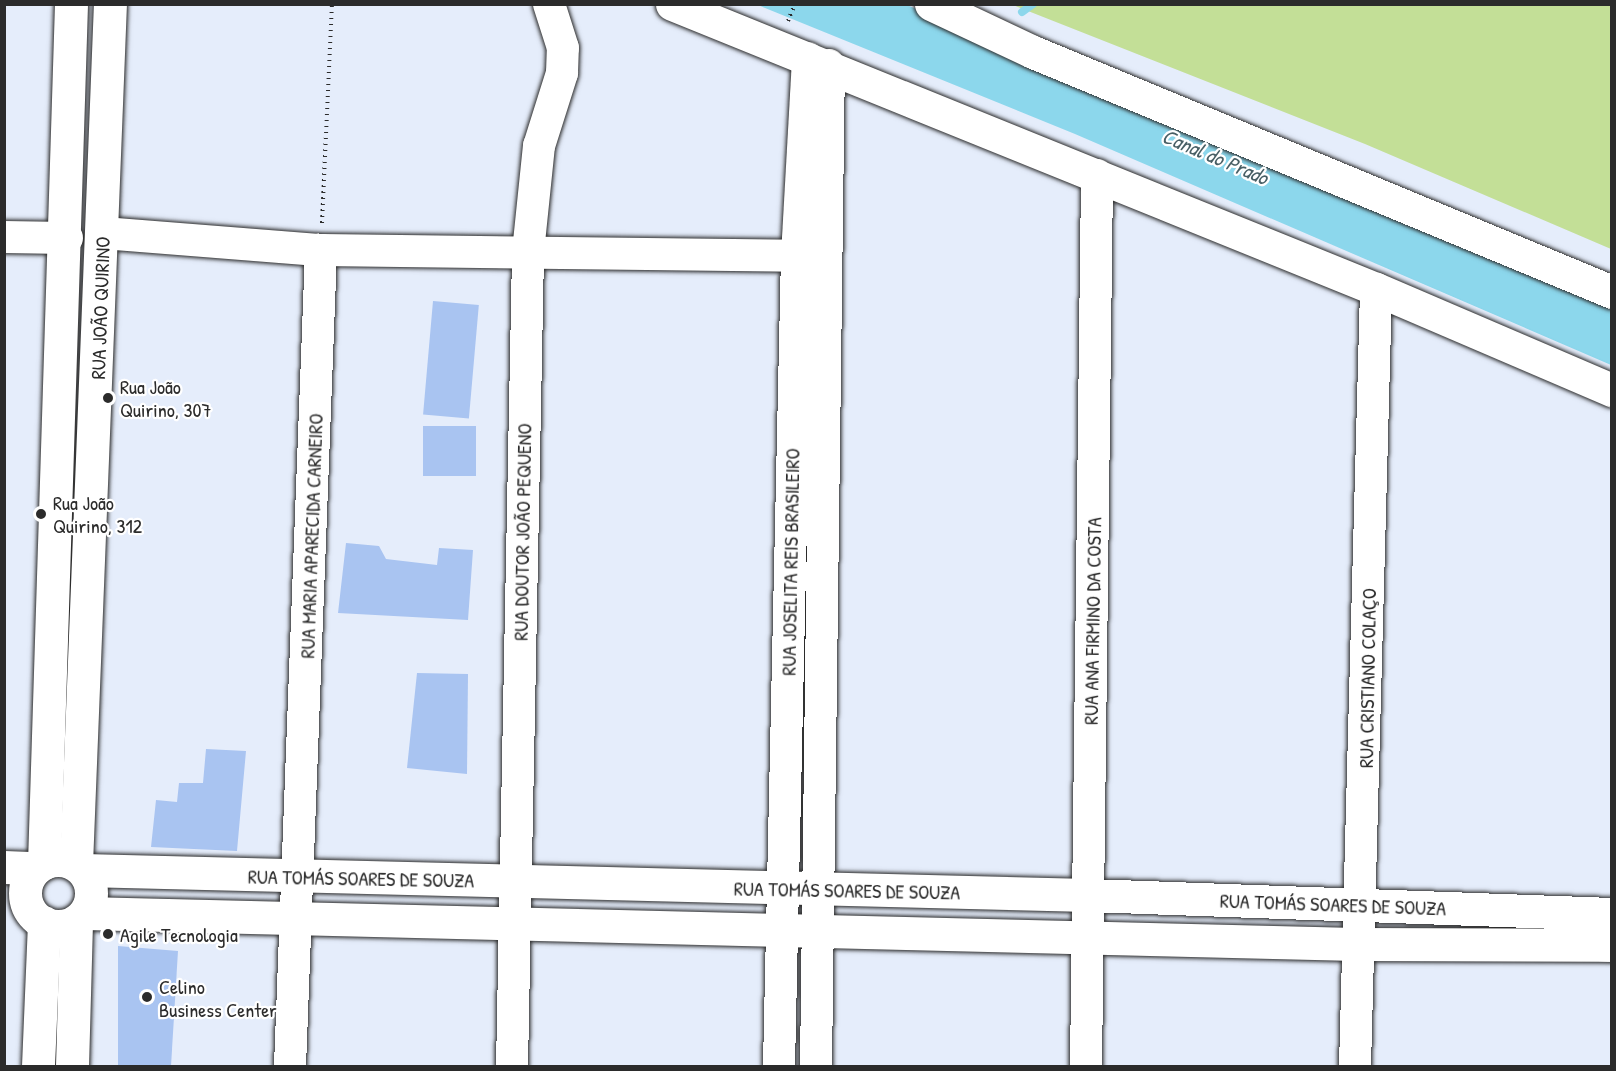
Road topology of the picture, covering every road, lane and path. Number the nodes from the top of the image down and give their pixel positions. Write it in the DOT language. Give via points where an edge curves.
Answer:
graph roads {
  1 [pos="71,4"];
  2 [pos="110,4"];
  3 [pos="332,4"];
  4 [pos="549,4"];
  5 [pos="672,4"];
  6 [pos="931,4"];
  7 [pos="819,62"];
  8 [pos="1097,175"];
  9 [pos="103,232"];
  10 [pos="4,237"];
  11 [pos="67,238"];
  12 [pos="321,250"];
  13 [pos="528,252"];
  14 [pos="797,256"];
  15 [pos="1376,289"];
  16 [pos="1611,292"];
  17 [pos="1611,390"];
  18 [pos="28,866"];
  19 [pos="80,867"];
  20 [pos="297,878"];
  21 [pos="515,881"];
  22 [pos="783,890"];
  23 [pos="820,891"];
  24 [pos="1089,895"];
  25 [pos="1360,905"];
  26 [pos="1611,914"];
  27 [pos="294,916"];
  28 [pos="81,917"];
  29 [pos="27,918"];
  30 [pos="515,923"];
  31 [pos="784,928"];
  32 [pos="820,929"];
  33 [pos="1088,935"];
  34 [pos="1356,944"];
  35 [pos="1611,945"];
  36 [pos="38,1066"];
  37 [pos="72,1066"];
  38 [pos="290,1066"];
  39 [pos="512,1066"];
  40 [pos="779,1066"];
  41 [pos="816,1066"];
  42 [pos="1086,1066"];
  43 [pos="1354,1066"];
  1 -- 11 [label="main road, RUA JOÃO QUIRINO"];
  2 -- 9 [label="main road, RUA JOÃO QUIRINO"];
  3 -- 12 [label="path"];
  4 -- 13 [label="street, RUA DOUTOR JOÃO PEQUENO" via="563,48 562,73 539,146"];
  5 -- 7 [label="main road"];
  6 -- 16 [label="main road" via="1033,52"];
  7 -- 8 [label="main road"];
  7 -- 14 [label="street, RUA JOSELITA REIS BRASILEIRO"];
  7 -- 23 [label="street, RUA JOSELITA REIS BRASILEIRO"];
  8 -- 15 [label="main road"];
  8 -- 24 [label="street, RUA ANA FIRMINO DA COSTA"];
  9 -- 12 [label="street"];
  9 -- 19 [label="main road, RUA JOÃO QUIRINO"];
  10 -- 11 [label="street"];
  11 -- 18 [label="main road, RUA JOÃO QUIRINO"];
  12 -- 13 [label="street"];
  12 -- 20 [label="street, RUA MARIA APARECIDA CARNEIRO"];
  13 -- 14 [label="street"];
  13 -- 21 [label="street, RUA DOUTOR JOÃO PEQUENO"];
  14 -- 22 [label="street, RUA JOSELITA REIS BRASILEIRO"];
  15 -- 17 [label="main road"];
  15 -- 25 [label="street, RUA CRISTIANO COLAÇO"];
  18 -- 19 [label="main road" via="65,860"];
  18 -- 29 [label="main road"];
  19 -- 20 [label="main road, RUA TOMÁS SOARES DE SOUZA"];
  19 -- 28 [label="main road" via="91,891"];
  20 -- 21 [label="main road, RUA TOMÁS SOARES DE SOUZA"];
  20 -- 27 [label="street, RUA MARIA APARECIDA CARNEIRO"];
  21 -- 22 [label="main road, RUA TOMÁS SOARES DE SOUZA"];
  21 -- 30 [label="street, RUA DOUTOR JOÃO PEQUENO"];
  22 -- 23 [label="main road, RUA TOMÁS SOARES DE SOUZA"];
  22 -- 31 [label="street, RUA JOSELITA REIS BRASILEIRO"];
  23 -- 24 [label="main road, RUA TOMÁS SOARES DE SOUZA"];
  23 -- 32 [label="street, RUA JOSELITA REIS BRASILEIRO"];
  24 -- 25 [label="main road, RUA TOMÁS SOARES DE SOUZA"];
  24 -- 33 [label="street, RUA ANA FIRMINO DA COSTA"];
  25 -- 26 [label="main road, RUA TOMÁS SOARES DE SOUZA"];
  25 -- 34 [label="street, RUA CRISTIANO COLAÇO"];
  27 -- 28 [label="main road, RUA TOMÁS SOARES DE SOUZA"];
  27 -- 30 [label="main road, RUA TOMÁS SOARES DE SOUZA"];
  27 -- 38 [label="street, RUA MARIA APARECIDA CARNEIRO"];
  28 -- 29 [label="main road" via="54,926"];
  28 -- 37 [label="main road"];
  29 -- 36 [label="main road"];
  30 -- 31 [label="main road, RUA TOMÁS SOARES DE SOUZA"];
  30 -- 39 [label="street, RUA DOUTOR JOÃO PEQUENO"];
  31 -- 32 [label="main road, RUA TOMÁS SOARES DE SOUZA"];
  31 -- 40 [label="street, RUA JOSELITA REIS BRASILEIRO"];
  32 -- 33 [label="main road, RUA TOMÁS SOARES DE SOUZA"];
  32 -- 41 [label="street, RUA JOSELITA REIS BRASILEIRO"];
  33 -- 34 [label="main road, RUA TOMÁS SOARES DE SOUZA"];
  33 -- 42 [label="street, RUA ANA FIRMINO DA COSTA"];
  34 -- 35 [label="main road, RUA TOMÁS SOARES DE SOUZA"];
  34 -- 43 [label="street, RUA CRISTIANO COLAÇO"];
}
